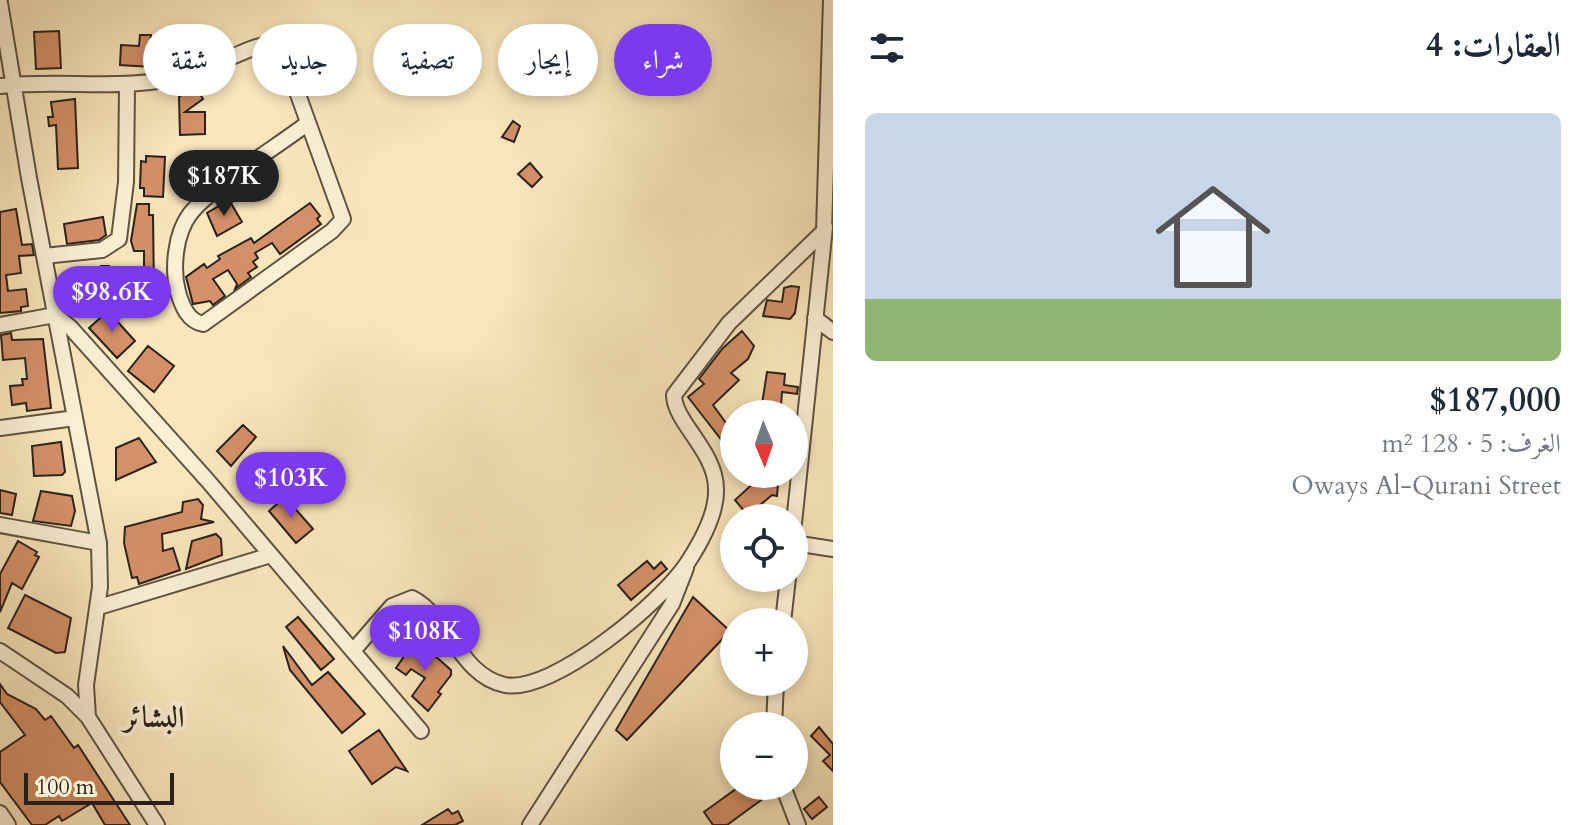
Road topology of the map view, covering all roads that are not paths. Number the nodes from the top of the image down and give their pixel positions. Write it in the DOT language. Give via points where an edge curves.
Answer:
graph roads {
  1 [pos="831,0"];
  2 [pos="0,3"];
  3 [pos="831,45"];
  4 [pos="7,86"];
  5 [pos="127,86"];
  6 [pos="308,123"];
  7 [pos="833,208"];
  8 [pos="824,231"];
  9 [pos="44,256"];
  10 [pos="827,258"];
  11 [pos="55,315"];
  12 [pos="815,318"];
  13 [pos="0,325"];
  14 [pos="833,332"];
  15 [pos="75,418"];
  16 [pos="0,428"];
  17 [pos="796,504"];
  18 [pos="0,525"];
  19 [pos="99,543"];
  20 [pos="808,545"];
  21 [pos="833,549"];
  22 [pos="271,555"];
  23 [pos="687,564"];
  24 [pos="99,607"];
  25 [pos="0,651"];
  26 [pos="353,651"];
  27 [pos="88,717"];
  28 [pos="421,731"];
  29 [pos="788,800"];
  30 [pos="0,813"];
  31 [pos="8,825"];
  32 [pos="157,825"];
  33 [pos="530,825"];
  34 [pos="798,825"];
  1 -- 3 [label="street"];
  2 -- 4 [label="street"];
  3 -- 8 [label="street"];
  4 -- 5 [label="street"];
  4 -- 9 [label="street"];
  5 -- 6 [label="street" via="191,75 270,43 287,64"];
  5 -- 9 [label="street" via="126,182 119,239 102,250"];
  6 -- 6 [label="street" via="189,214 176,266 178,291 196,322 209,321 339,225 342,213"];
  7 -- 8 [label="street"];
  8 -- 10 [label="street"];
  8 -- 23 [label="street" via="713,342 677,390 677,406 707,454 716,486 714,507"];
  9 -- 11 [label="street"];
  10 -- 12 [label="street"];
  11 -- 13 [label="street"];
  11 -- 15 [label="street"];
  11 -- 22 [label="street" via="86,343"];
  12 -- 14 [label="street"];
  12 -- 17 [label="street"];
  15 -- 16 [label="street"];
  15 -- 19 [label="street"];
  18 -- 19 [label="street"];
  19 -- 24 [label="street"];
  20 -- 21 [label="street"];
  22 -- 24 [label="street"];
  22 -- 26 [label="street"];
  23 -- 26 [label="street" via="592,651 534,684 502,684 477,669 412,598 392,606"];
  23 -- 33 [label="street" via="672,604"];
  24 -- 27 [label="street" via="86,685"];
  25 -- 27 [label="street"];
  26 -- 28 [label="street"];
  27 -- 32 [label="street"];
  29 -- 34 [label="street"];
  30 -- 31 [label="street"];
}
